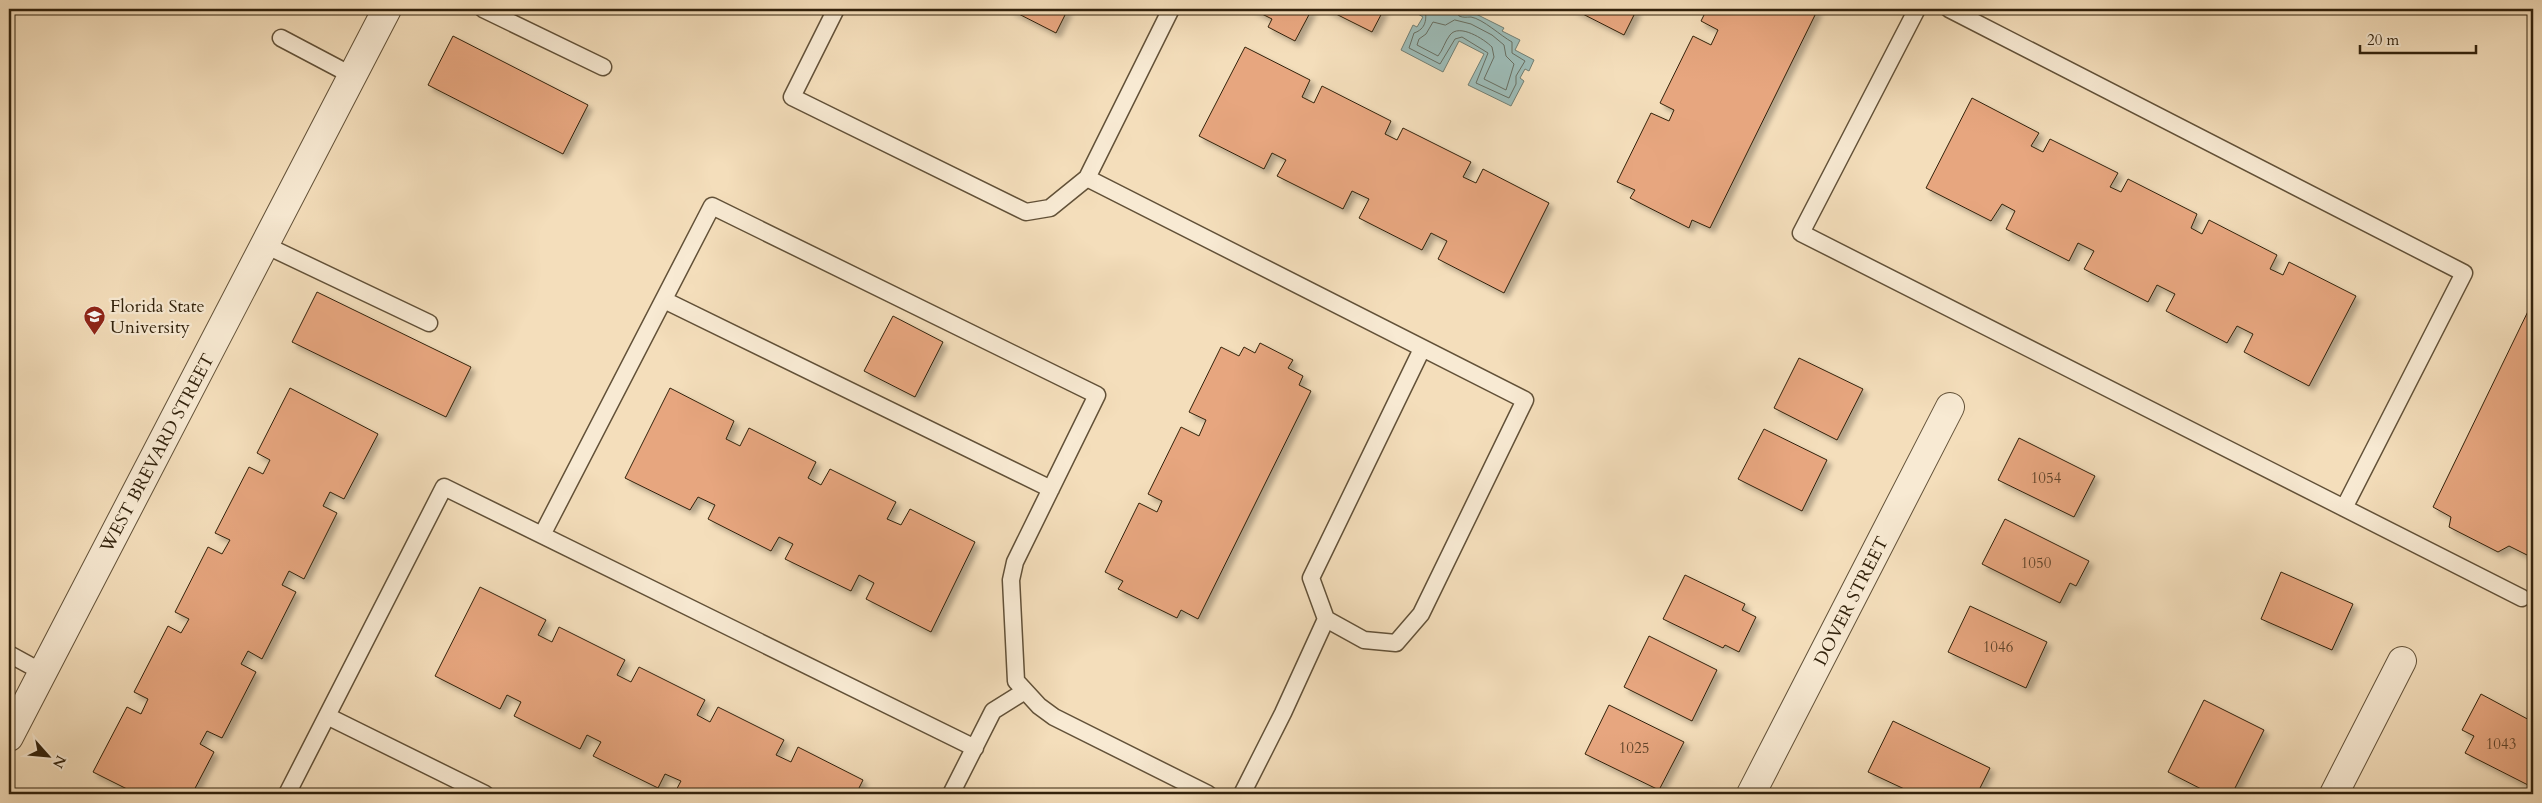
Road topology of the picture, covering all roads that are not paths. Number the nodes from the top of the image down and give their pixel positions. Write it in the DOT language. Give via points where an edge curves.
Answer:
graph roads {
  1 [pos="387,9"];
  2 [pos="483,9"];
  3 [pos="836,9"];
  4 [pos="1171,9"];
  5 [pos="1917,9"];
  6 [pos="1950,9"];
  7 [pos="281,38"];
  8 [pos="603,67"];
  9 [pos="353,76"];
  10 [pos="1087,178"];
  11 [pos="265,245"];
  12 [pos="664,300"];
  13 [pos="429,323"];
  14 [pos="1422,349"];
  15 [pos="1950,407"];
  16 [pos="1051,489"];
  17 [pos="2344,508"];
  18 [pos="542,534"];
  19 [pos="2522,598"];
  20 [pos="1326,619"];
  21 [pos="9,654"];
  22 [pos="2402,661"];
  23 [pos="42,672"];
  24 [pos="1025,691"];
  25 [pos="327,716"];
  26 [pos="9,737"];
  27 [pos="975,748"];
  28 [pos="287,794"];
  29 [pos="485,794"];
  30 [pos="951,794"];
  31 [pos="1208,794"];
  32 [pos="1242,794"];
  33 [pos="1751,794"];
  34 [pos="2334,794"];
  1 -- 9 [label="street, WEST BREVARD STREET"];
  2 -- 8 [label="lane"];
  3 -- 10 [label="lane" via="792,97 1026,212 1050,208"];
  4 -- 10 [label="lane"];
  5 -- 17 [label="lane" via="1801,233"];
  6 -- 17 [label="lane" via="2464,273"];
  7 -- 9 [label="lane"];
  9 -- 11 [label="street, WEST BREVARD STREET"];
  10 -- 14 [label="lane"];
  11 -- 13 [label="lane"];
  11 -- 23 [label="street, WEST BREVARD STREET"];
  12 -- 16 [label="lane"];
  12 -- 16 [label="lane" via="712,206 1097,395"];
  12 -- 18 [label="lane"];
  14 -- 20 [label="lane" via="1311,578"];
  14 -- 20 [label="lane" via="1525,400 1421,614 1396,643 1364,640"];
  15 -- 33 [label="street, DOVER STREET"];
  16 -- 24 [label="lane" via="1015,562 1011,580 1016,681"];
  17 -- 19 [label="lane"];
  18 -- 25 [label="lane" via="444,487"];
  18 -- 27 [label="lane"];
  20 -- 32 [label="lane"];
  21 -- 23 [label="lane"];
  22 -- 34 [label="street"];
  23 -- 26 [label="street, WEST BREVARD STREET"];
  24 -- 27 [label="lane" via="993,711"];
  24 -- 31 [label="lane" via="1054,717"];
  25 -- 28 [label="lane"];
  25 -- 29 [label="lane"];
  27 -- 30 [label="lane"];
}
